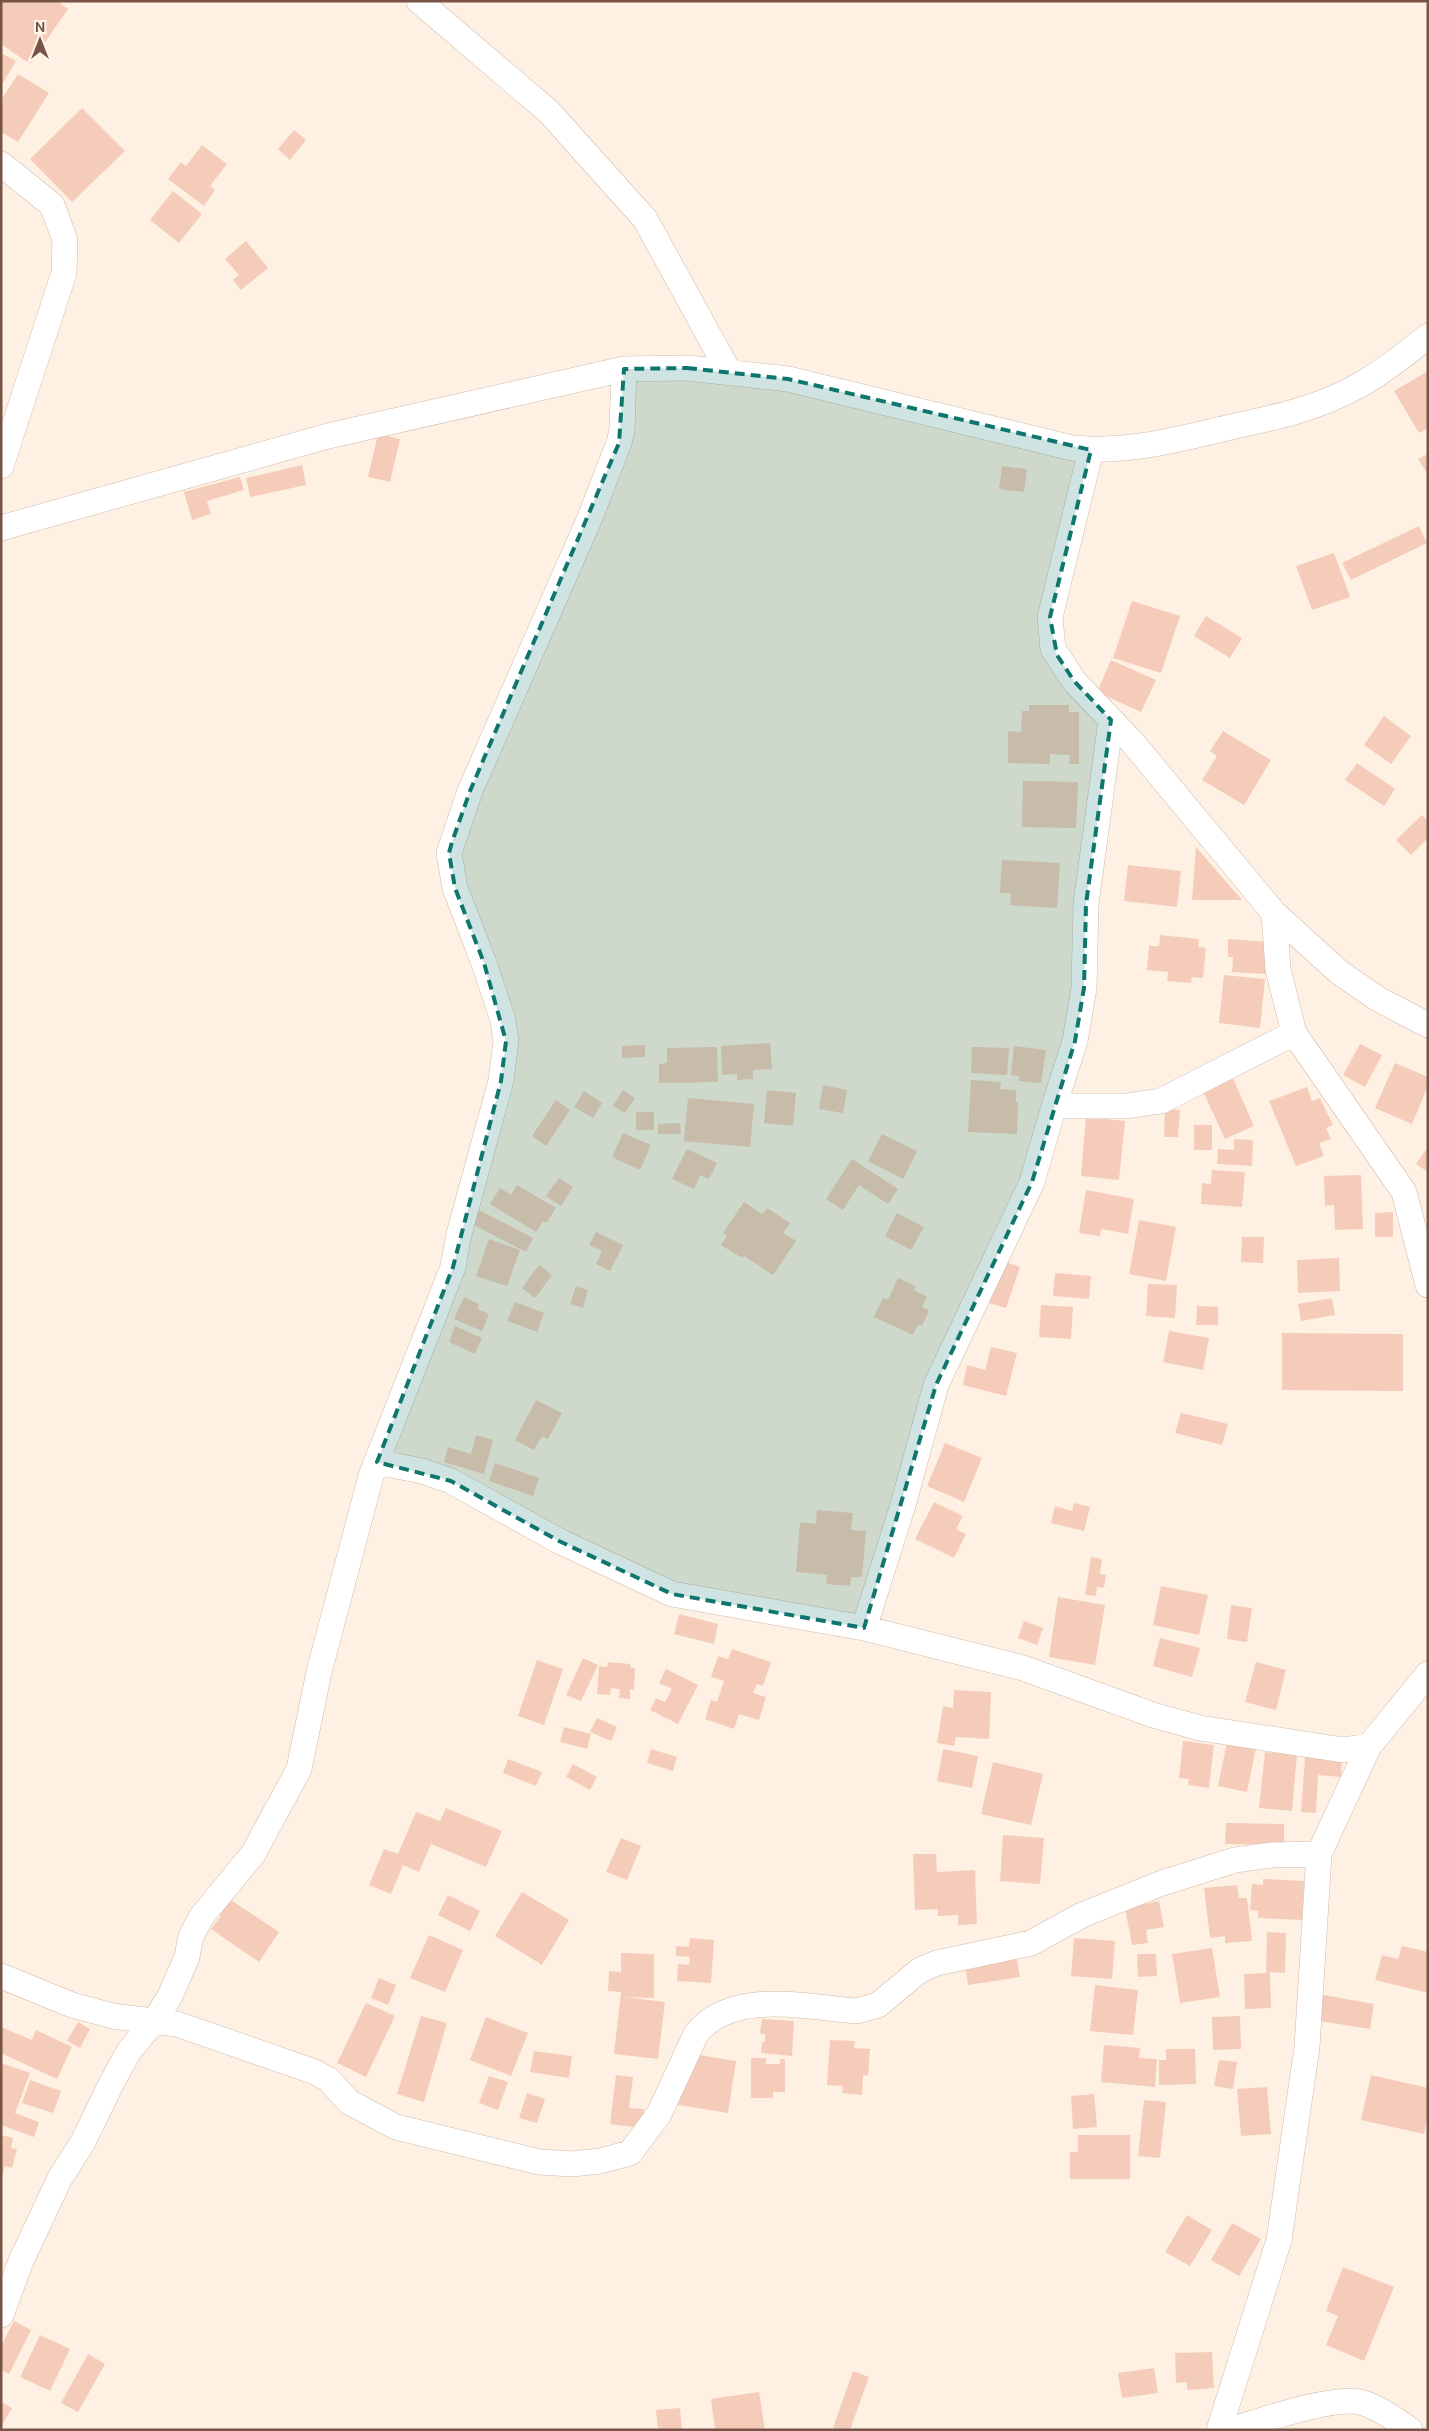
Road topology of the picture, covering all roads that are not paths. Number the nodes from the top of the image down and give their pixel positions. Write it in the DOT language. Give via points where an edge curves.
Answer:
graph roads {
  1 [pos="419,1"];
  2 [pos="1,164"];
  3 [pos="1428,336"];
  4 [pos="624,369"];
  5 [pos="729,372"];
  6 [pos="1091,450"];
  7 [pos="1,466"];
  8 [pos="1,528"];
  9 [pos="1111,720"];
  10 [pos="1274,913"];
  11 [pos="1428,1025"];
  12 [pos="1294,1033"];
  13 [pos="1054,1106"];
  14 [pos="1428,1285"];
  15 [pos="377,1462"];
  16 [pos="864,1628"];
  17 [pos="1428,1674"];
  18 [pos="1369,1746"];
  19 [pos="1319,1854"];
  20 [pos="1,1976"];
  21 [pos="155,2020"];
  22 [pos="1,2315"];
  23 [pos="1219,2430"];
  24 [pos="1231,2430"];
  25 [pos="1410,2430"];
  1 -- 5 [label="street" via="549,112 646,219"];
  2 -- 7 [label="street" via="52,205 65,240 64,273"];
  3 -- 6 [label="street" via="1358,386 1311,406 1156,444"];
  4 -- 5 [label="street" via="687,368"];
  4 -- 8 [label="street" via="328,436"];
  4 -- 15 [label="street" via="619,444 470,791 449,853 455,888 484,963 503,1020 506,1041 501,1081 459,1234 453,1268"];
  5 -- 6 [label="street" via="788,379"];
  6 -- 9 [label="street" via="1050,617 1051,631 1054,649 1070,674"];
  9 -- 10 [label="street"];
  9 -- 13 [label="street" via="1086,904 1081,1009 1076,1042"];
  10 -- 11 [label="street" via="1339,972 1378,999"];
  10 -- 12 [label="street" via="1278,969"];
  12 -- 13 [label="street" via="1162,1101 1126,1106"];
  12 -- 14 [label="street" via="1404,1192"];
  13 -- 16 [label="street" via="1032,1182 936,1384 903,1505"];
  15 -- 16 [label="street" via="451,1481 559,1541 672,1594"];
  15 -- 21 [label="street" via="319,1672 299,1769 253,1854 202,1916 191,1936 182,1973"];
  16 -- 18 [label="street" via="1023,1668 1144,1712 1193,1726 1336,1749"];
  17 -- 18 [label="street"];
  18 -- 19 [label="street"];
  19 -- 21 [label="street" via="1235,1860 1162,1883 1082,1915 1031,1943 937,1963 920,1970 886,2000 868,2009 857,2011 773,2004 722,2013 704,2022 696,2034 659,2114 630,2153 600,2161 572,2164 539,2162 396,2126 349,2102 329,2080 315,2072 177,2024"];
  19 -- 23 [label="street" via="1307,2046 1279,2240"];
  20 -- 21 [label="street" via="113,2016"];
  21 -- 22 [label="street" via="129,2051 83,2142 60,2178 21,2261"];
  24 -- 25 [label="street" via="1287,2412 1353,2400 1380,2410"];
}
